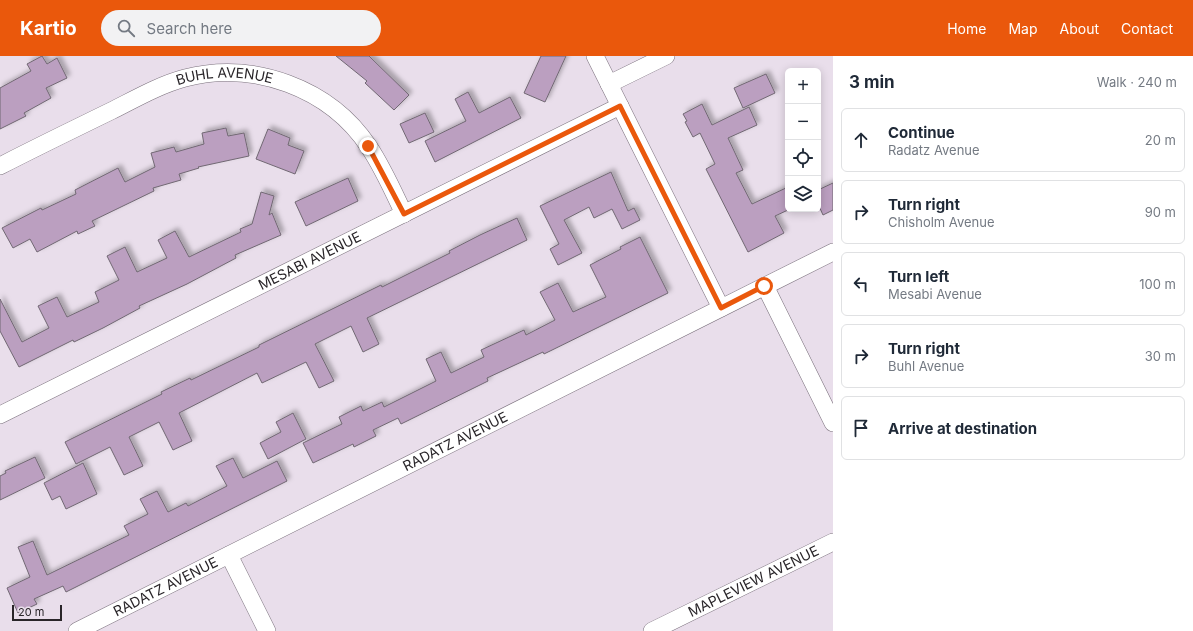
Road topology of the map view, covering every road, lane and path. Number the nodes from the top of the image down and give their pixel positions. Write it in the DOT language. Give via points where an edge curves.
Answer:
graph roads {
  1 [pos="595,56"];
  2 [pos="666,56"];
  3 [pos="609,84"];
  4 [pos="620,106"];
  5 [pos="0,166"];
  6 [pos="404,214"];
  7 [pos="833,252"];
  8 [pos="764,286"];
  9 [pos="721,308"];
  10 [pos="0,415"];
  11 [pos="833,423"];
  12 [pos="833,542"];
  13 [pos="229,555"];
  14 [pos="77,631"];
  15 [pos="267,631"];
  16 [pos="652,631"];
  1 -- 3 [label="street"];
  2 -- 3 [label="street"];
  3 -- 4 [label="street"];
  4 -- 6 [label="street, MESABI AVENUE"];
  4 -- 9 [label="street"];
  5 -- 6 [label="street, BUHL AVENUE" via="157,88 185,78 216,73 240,73 264,76 293,85 335,110 368,146"];
  6 -- 10 [label="street, MESABI AVENUE"];
  7 -- 8 [label="street, RADATZ AVENUE"];
  8 -- 9 [label="street, RADATZ AVENUE"];
  8 -- 11 [label="street"];
  9 -- 13 [label="street, RADATZ AVENUE"];
  12 -- 16 [label="street, MAPLEVIEW AVENUE"];
  13 -- 14 [label="street, RADATZ AVENUE"];
  13 -- 15 [label="street"];
}
